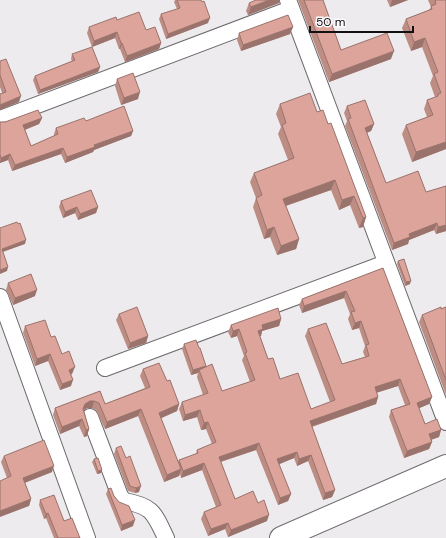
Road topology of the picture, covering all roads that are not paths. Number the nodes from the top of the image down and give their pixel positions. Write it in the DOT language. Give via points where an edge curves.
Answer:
graph roads {
  1 [pos="290,5"];
  2 [pos="0,119"];
  3 [pos="386,263"];
  4 [pos="0,297"];
  5 [pos="104,368"];
  6 [pos="90,417"];
  7 [pos="446,422"];
  8 [pos="446,466"];
  9 [pos="87,538"];
  10 [pos="166,538"];
  11 [pos="281,538"];
  1 -- 2 [label="street"];
  1 -- 3 [label="street"];
  3 -- 5 [label="street"];
  3 -- 7 [label="street"];
  4 -- 9 [label="street"];
  6 -- 10 [label="street" via="120,496 124,501 140,504 151,510"];
  8 -- 11 [label="main road"];
}
